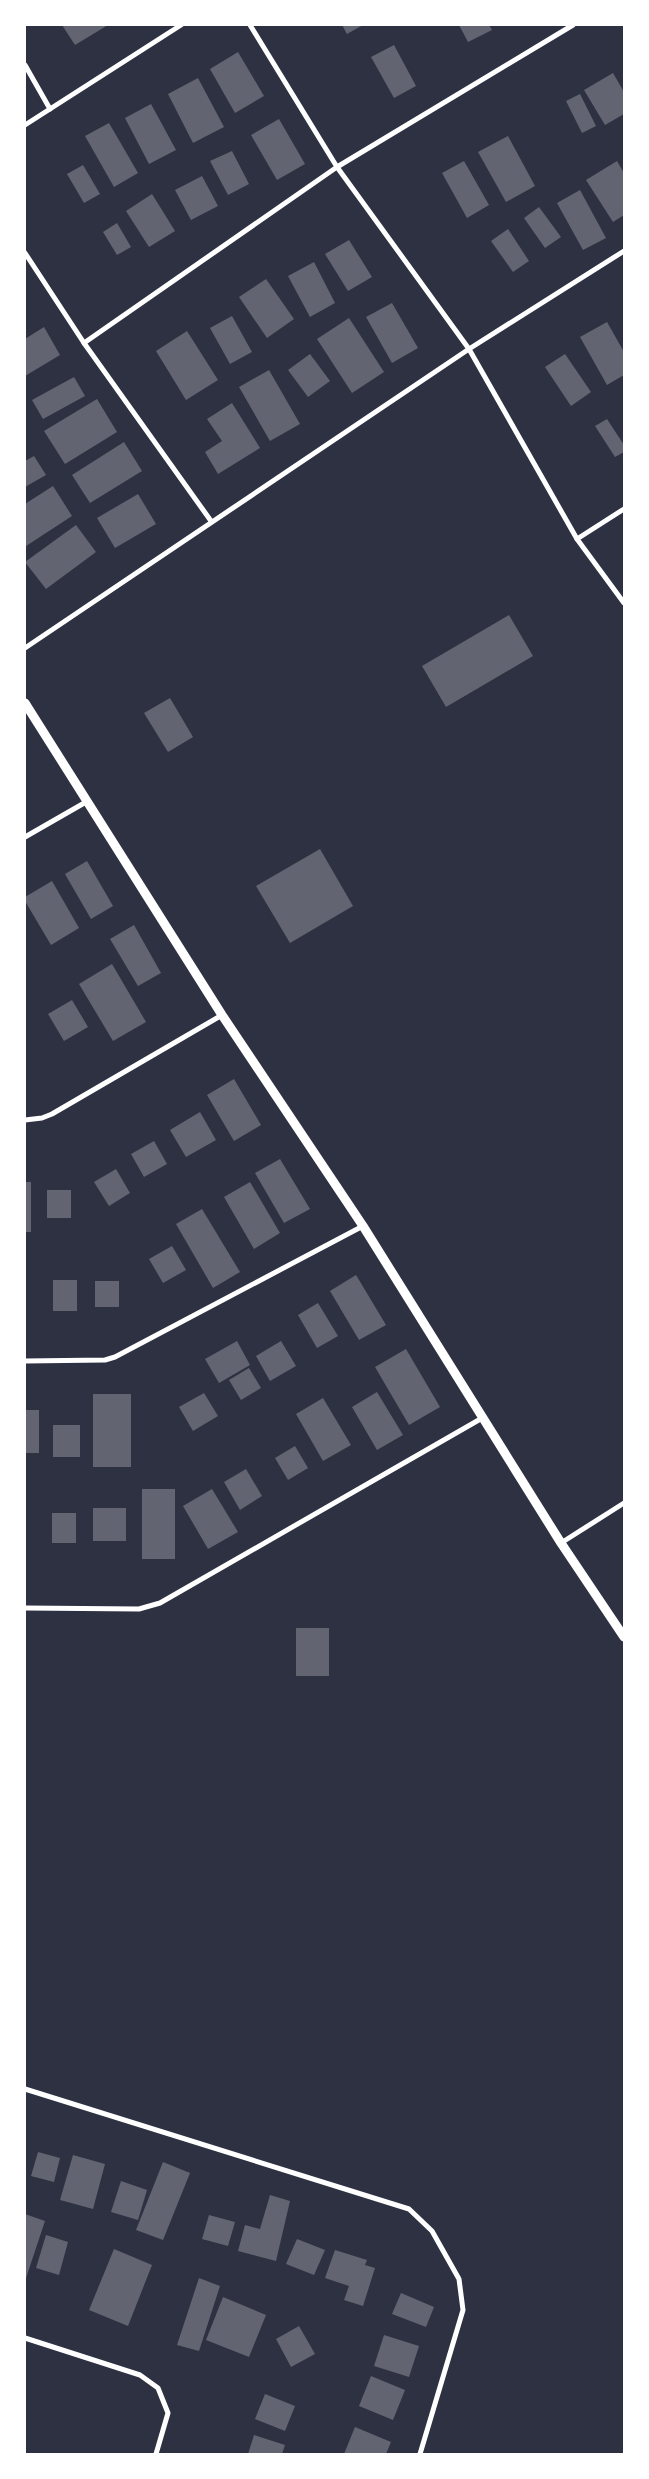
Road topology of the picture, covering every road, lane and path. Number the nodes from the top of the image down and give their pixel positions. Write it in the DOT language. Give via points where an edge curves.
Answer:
graph roads {
  1 [pos="181,25"];
  2 [pos="250,25"];
  3 [pos="573,25"];
  4 [pos="25,64"];
  5 [pos="50,109"];
  6 [pos="25,125"];
  7 [pos="337,167"];
  8 [pos="624,251"];
  9 [pos="25,253"];
  10 [pos="84,343"];
  11 [pos="469,349"];
  12 [pos="624,509"];
  13 [pos="211,521"];
  14 [pos="577,538"];
  15 [pos="624,603"];
  16 [pos="25,648"];
  17 [pos="25,703"];
  18 [pos="86,802"];
  19 [pos="25,836"];
  20 [pos="222,1015"];
  21 [pos="25,1120"];
  22 [pos="363,1226"];
  23 [pos="25,1361"];
  24 [pos="484,1417"];
  25 [pos="624,1503"];
  26 [pos="561,1543"];
  27 [pos="25,1608"];
  28 [pos="624,1636"];
  29 [pos="25,2089"];
  30 [pos="25,2338"];
  31 [pos="156,2454"];
  32 [pos="420,2454"];
  1 -- 5 [label="street"];
  2 -- 7 [label="street"];
  3 -- 7 [label="street"];
  4 -- 5 [label="street"];
  5 -- 6 [label="street"];
  7 -- 10 [label="street"];
  7 -- 11 [label="street"];
  8 -- 11 [label="street"];
  9 -- 10 [label="street"];
  10 -- 13 [label="street"];
  11 -- 13 [label="street"];
  11 -- 14 [label="street"];
  12 -- 14 [label="street"];
  13 -- 16 [label="street"];
  14 -- 15 [label="street"];
  17 -- 18 [label="street"];
  18 -- 19 [label="street"];
  18 -- 20 [label="street"];
  20 -- 21 [label="street" via="52,1114"];
  20 -- 22 [label="street"];
  22 -- 23 [label="street" via="115,1357 105,1360"];
  22 -- 24 [label="street"];
  24 -- 26 [label="street"];
  24 -- 27 [label="street" via="160,1603 139,1609"];
  25 -- 26 [label="street"];
  26 -- 28 [label="street"];
  29 -- 32 [label="street" via="409,2210 432,2231 459,2279 463,2310"];
  30 -- 31 [label="street" via="140,2375 158,2388 168,2413"];
}
